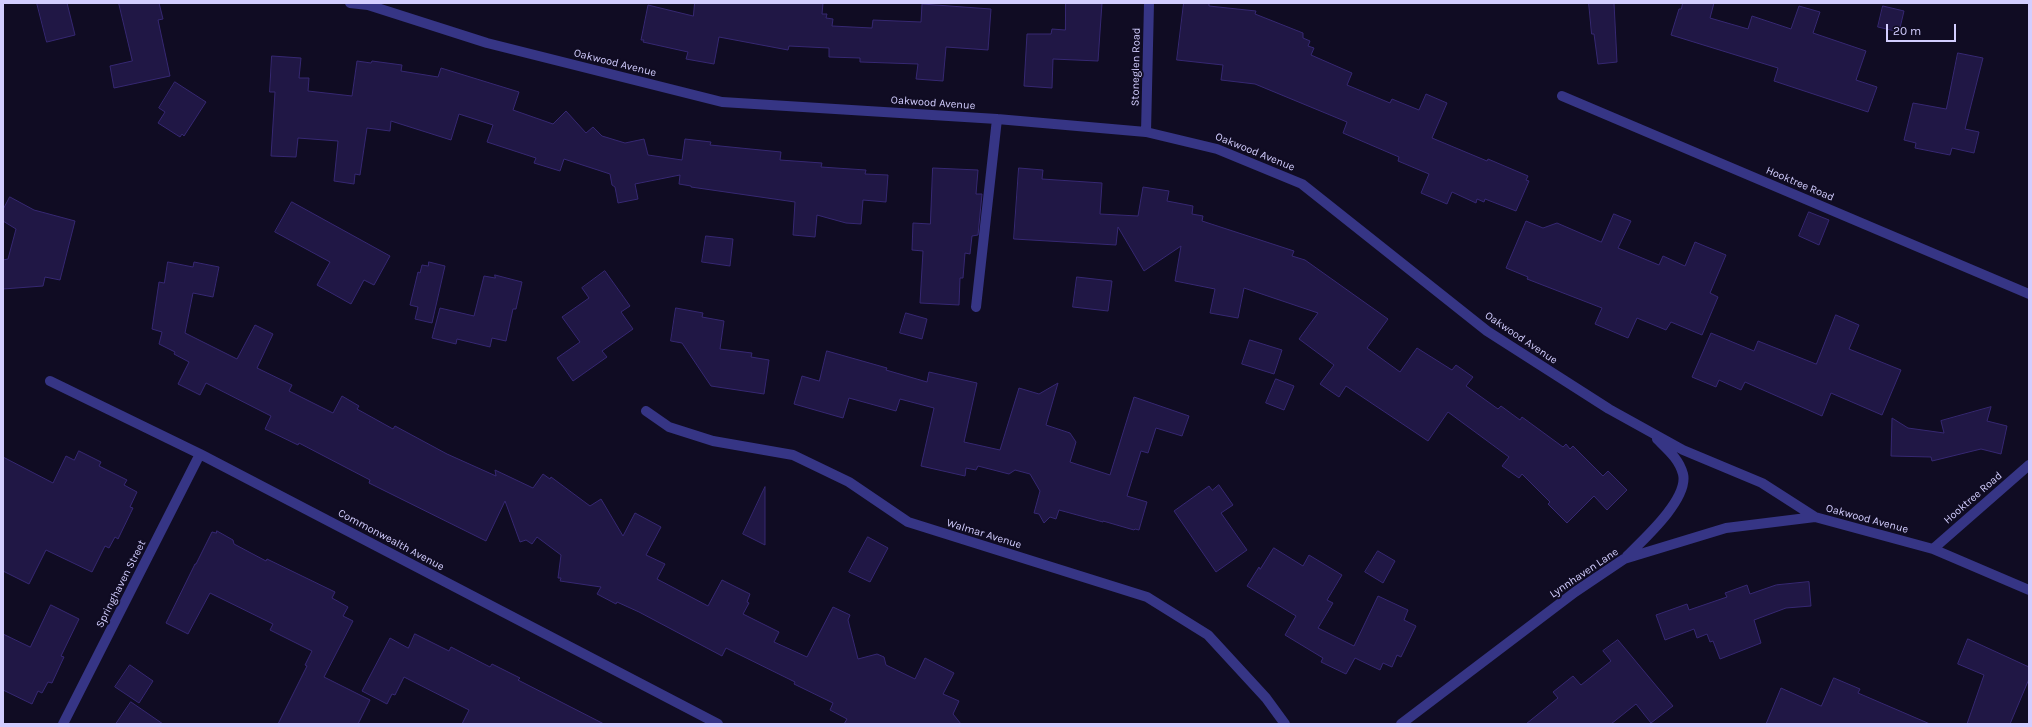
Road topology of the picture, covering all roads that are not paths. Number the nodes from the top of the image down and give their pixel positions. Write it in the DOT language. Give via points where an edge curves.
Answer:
graph roads {
  1 [pos="350,3"];
  2 [pos="1149,3"];
  3 [pos="1562,96"];
  4 [pos="997,119"];
  5 [pos="1146,132"];
  6 [pos="2029,294"];
  7 [pos="976,307"];
  8 [pos="50,381"];
  9 [pos="646,411"];
  10 [pos="1649,431"];
  11 [pos="200,454"];
  12 [pos="2029,465"];
  13 [pos="1815,517"];
  14 [pos="1933,549"];
  15 [pos="1624,559"];
  16 [pos="2029,590"];
  17 [pos="63,724"];
  18 [pos="718,724"];
  19 [pos="1285,724"];
  20 [pos="1401,724"];
  1 -- 4 [label="street, Oakwood Avenue" via="368,5 487,43 722,102"];
  2 -- 5 [label="street, Stoneglen Road"];
  3 -- 6 [label="street, Hooktree Road"];
  4 -- 5 [label="street, Oakwood Avenue"];
  4 -- 7 [label="street"];
  5 -- 10 [label="street, Oakwood Avenue" via="1217,149 1302,184 1487,331 1609,409"];
  8 -- 11 [label="street, Commonwealth Avenue"];
  9 -- 19 [label="street, Walmar Avenue" via="669,427 713,441 792,456 849,482 908,522 1147,597 1208,635 1266,698"];
  10 -- 13 [label="street, Oakwood Avenue" via="1684,450 1762,483"];
  10 -- 15 [label="street" via="1675,457 1683,475 1682,490 1658,524"];
  11 -- 17 [label="street, Springhaven Street"];
  11 -- 18 [label="street, Commonwealth Avenue"];
  12 -- 14 [label="street, Hooktree Road"];
  13 -- 14 [label="street, Oakwood Avenue"];
  13 -- 15 [label="street, Lynnhaven Lane" via="1726,528"];
  14 -- 16 [label="street, Oakwood Avenue"];
  15 -- 20 [label="street, Lynnhaven Lane" via="1575,592"];
}
